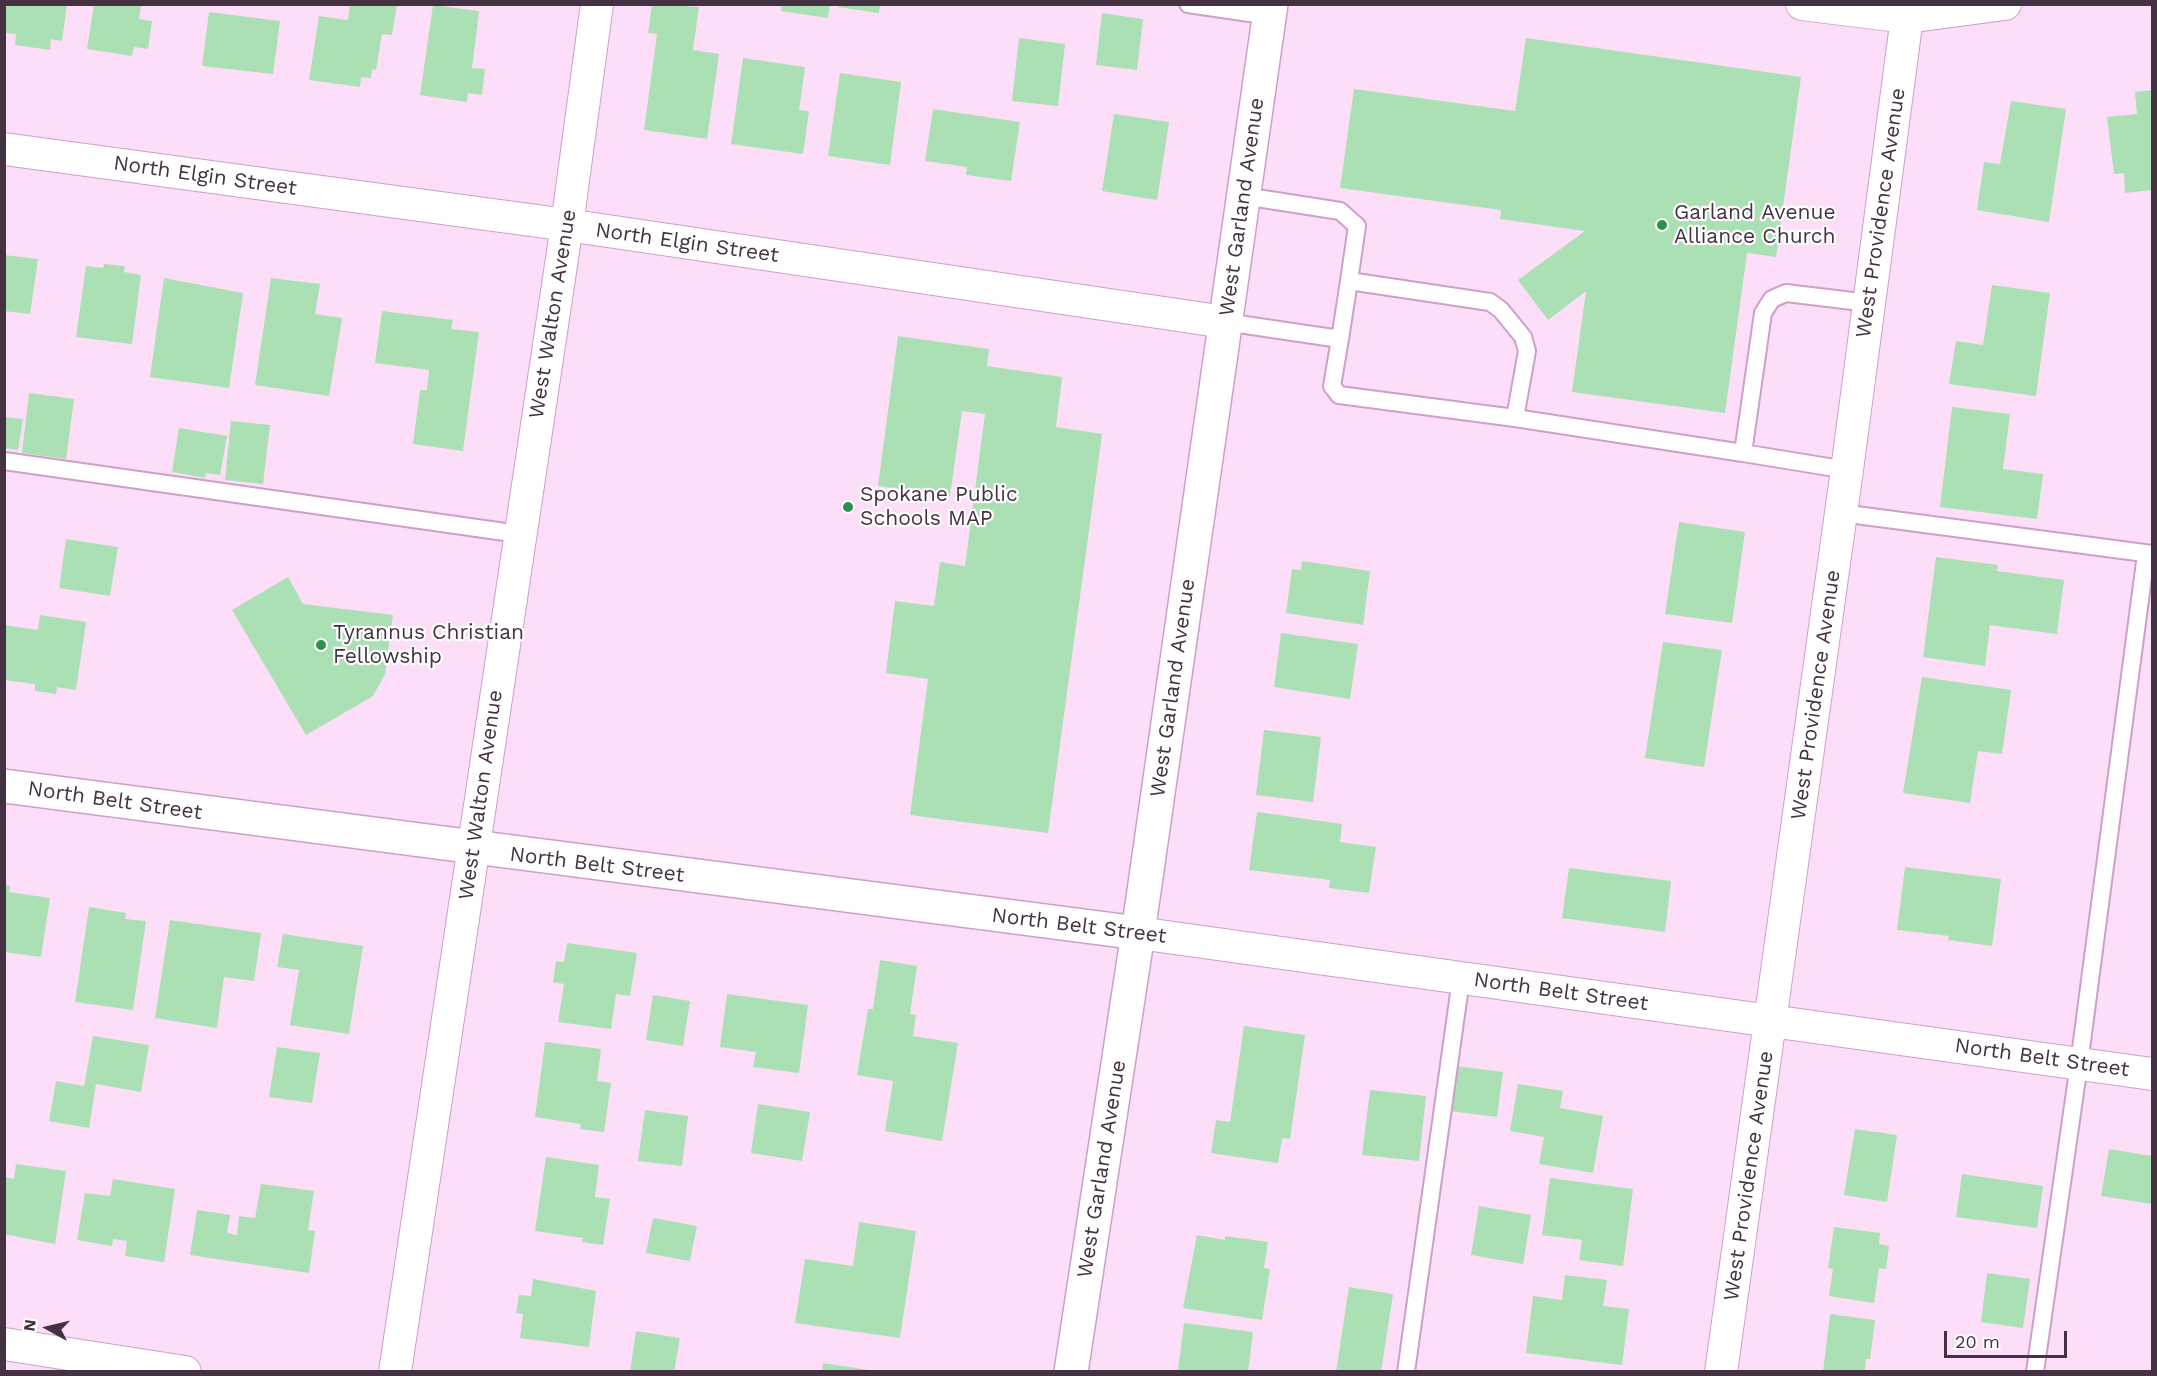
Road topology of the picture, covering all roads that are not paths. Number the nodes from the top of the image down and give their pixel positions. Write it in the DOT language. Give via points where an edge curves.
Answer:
graph roads {
  1 [pos="597,4"];
  2 [pos="1188,4"];
  3 [pos="1802,4"];
  4 [pos="2005,4"];
  5 [pos="1270,10"];
  6 [pos="1898,13"];
  7 [pos="4,149"];
  8 [pos="1244,196"];
  9 [pos="567,225"];
  10 [pos="1349,280"];
  11 [pos="1869,303"];
  12 [pos="1225,322"];
  13 [pos="1340,339"];
  14 [pos="1515,418"];
  15 [pos="1743,453"];
  16 [pos="4,461"];
  17 [pos="1847,470"];
  18 [pos="1841,513"];
  19 [pos="519,534"];
  20 [pos="2149,554"];
  21 [pos="4,786"];
  22 [pos="474,849"];
  23 [pos="1138,933"];
  24 [pos="1461,979"];
  25 [pos="1771,1020"];
  26 [pos="2079,1064"];
  27 [pos="2152,1074"];
  28 [pos="4,1344"];
  29 [pos="186,1371"];
  30 [pos="395,1371"];
  31 [pos="1071,1371"];
  32 [pos="1406,1371"];
  33 [pos="1720,1371"];
  34 [pos="2035,1371"];
  1 -- 9 [label="street, West Walton Avenue"];
  2 -- 5 [label="lane"];
  3 -- 6 [label="street"];
  4 -- 6 [label="street"];
  5 -- 8 [label="street, West Garland Avenue"];
  6 -- 11 [label="street, West Providence Avenue"];
  7 -- 9 [label="street, North Elgin Street"];
  8 -- 10 [label="lane" via="1340,211 1357,226"];
  8 -- 12 [label="street, West Garland Avenue"];
  9 -- 12 [label="street, North Elgin Street"];
  9 -- 19 [label="street, West Walton Avenue"];
  10 -- 13 [label="lane"];
  10 -- 14 [label="lane" via="1490,302 1500,310 1523,337 1527,351"];
  11 -- 15 [label="lane" via="1786,293 1772,300 1763,313"];
  11 -- 17 [label="street, West Providence Avenue"];
  12 -- 13 [label="lane"];
  12 -- 23 [label="street, West Garland Avenue"];
  13 -- 14 [label="lane" via="1332,386 1339,395"];
  14 -- 15 [label="lane"];
  15 -- 17 [label="lane"];
  16 -- 19 [label="lane"];
  17 -- 18 [label="street, West Providence Avenue"];
  18 -- 20 [label="lane"];
  18 -- 25 [label="street, West Providence Avenue"];
  19 -- 22 [label="street, West Walton Avenue"];
  20 -- 26 [label="lane"];
  21 -- 22 [label="street, North Belt Street"];
  22 -- 23 [label="street, North Belt Street"];
  22 -- 30 [label="street, West Walton Avenue"];
  23 -- 24 [label="street, North Belt Street"];
  23 -- 31 [label="street, West Garland Avenue"];
  24 -- 25 [label="street, North Belt Street"];
  24 -- 32 [label="lane"];
  25 -- 26 [label="street, North Belt Street"];
  25 -- 33 [label="street, West Providence Avenue"];
  26 -- 27 [label="street, North Belt Street"];
  26 -- 34 [label="lane"];
  28 -- 29 [label="street"];
}
